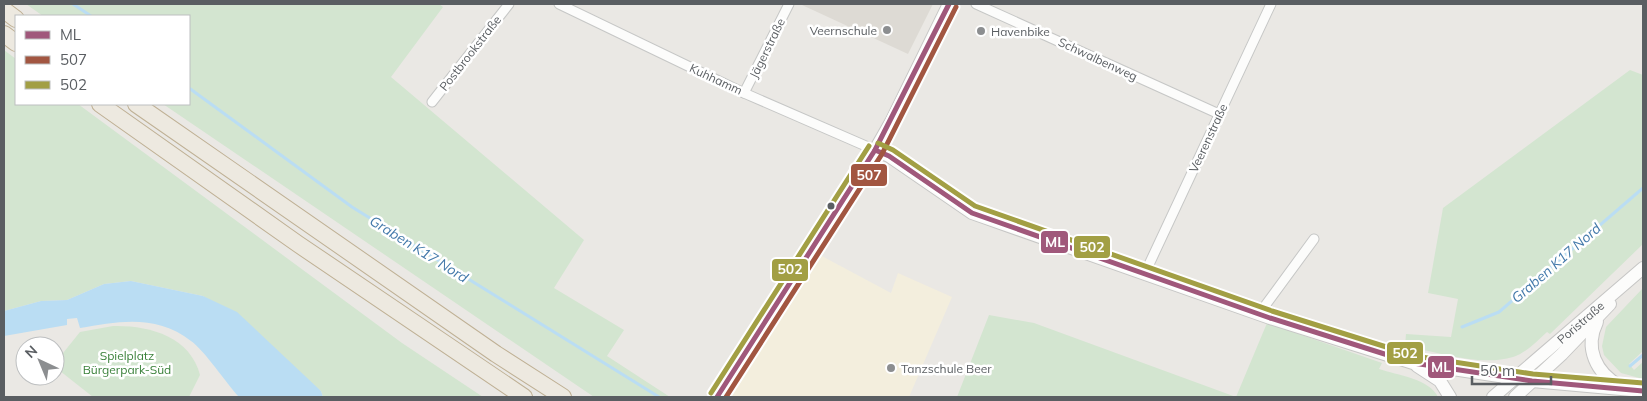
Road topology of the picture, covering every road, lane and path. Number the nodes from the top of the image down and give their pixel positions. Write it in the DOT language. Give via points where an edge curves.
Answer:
graph roads {
  1 [pos="509,4"];
  2 [pos="559,4"];
  3 [pos="789,4"];
  4 [pos="949,4"];
  5 [pos="976,4"];
  6 [pos="1271,4"];
  7 [pos="4,10"];
  8 [pos="15,18"];
  9 [pos="4,34"];
  10 [pos="15,42"];
  11 [pos="744,93"];
  12 [pos="432,102"];
  13 [pos="101,105"];
  14 [pos="137,105"];
  15 [pos="1219,114"];
  16 [pos="875,150"];
  17 [pos="1314,239"];
  18 [pos="1643,268"];
  19 [pos="1145,273"];
  20 [pos="1624,286"];
  21 [pos="1259,314"];
  22 [pos="1601,316"];
  23 [pos="1413,363"];
  24 [pos="1513,378"];
  25 [pos="1532,381"];
  26 [pos="1624,388"];
  27 [pos="1643,392"];
  28 [pos="524,397"];
  29 [pos="563,397"];
  30 [pos="717,397"];
  31 [pos="1450,397"];
  32 [pos="1493,397"];
  33 [pos="1515,397"];
  1 -- 12 [label="street, Postbrookstraße"];
  2 -- 11 [label="street, Kuhhamm"];
  3 -- 11 [label="street, Jägerstraße"];
  4 -- 16 [label="street"];
  5 -- 15 [label="street, Schwalbenweg"];
  6 -- 15 [label="street, Veerenstraße"];
  7 -- 8 [label="highway"];
  9 -- 10 [label="highway"];
  11 -- 16 [label="street, Kuhhamm"];
  13 -- 28 [label="highway" via="298,244"];
  14 -- 29 [label="highway"];
  15 -- 19 [label="street, Veerenstraße"];
  16 -- 19 [label="street" via="889,156 972,213"];
  16 -- 30 [label="street"];
  17 -- 21 [label="street"];
  18 -- 20 [label="street, Poristraße"];
  19 -- 21 [label="street"];
  20 -- 22 [label="street, Poristraße"];
  20 -- 24 [label="street, Poristraße"];
  21 -- 23 [label="street"];
  22 -- 25 [label="street, Poristraße"];
  22 -- 26 [label="street" via="1592,332 1592,353 1610,381"];
  23 -- 24 [label="street"];
  23 -- 31 [label="street" via="1440,381"];
  24 -- 25 [label="street"];
  24 -- 32 [label="street, Poristraße"];
  25 -- 26 [label="street"];
  25 -- 33 [label="street, Poristraße"];
  26 -- 27 [label="street"];
}
